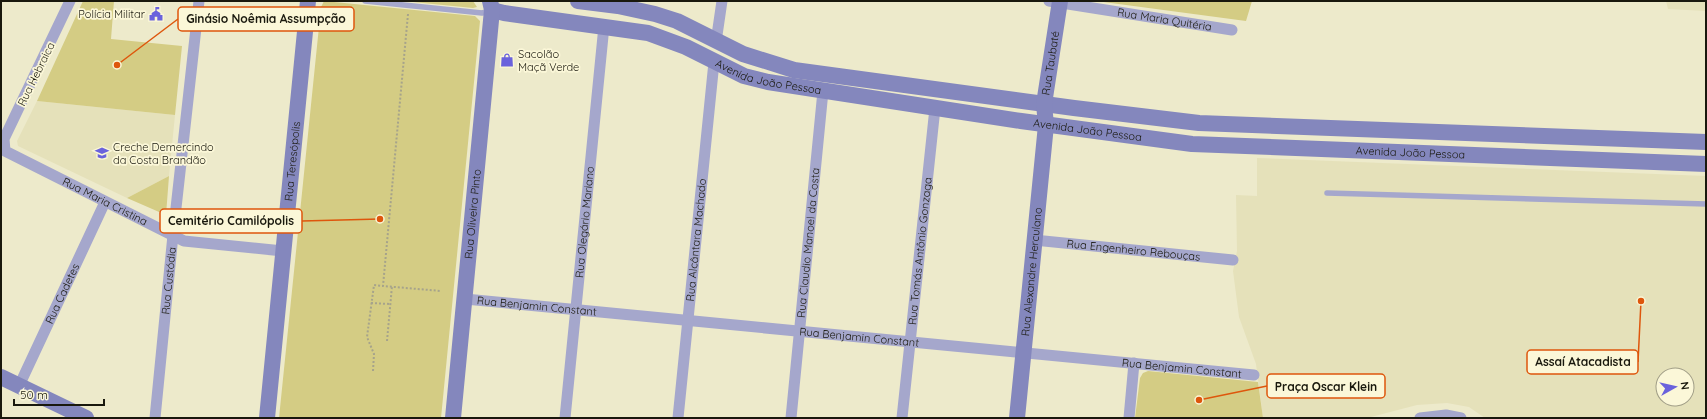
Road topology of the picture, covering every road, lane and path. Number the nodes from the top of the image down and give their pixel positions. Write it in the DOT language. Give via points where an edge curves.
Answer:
graph roads {
  1 [pos="70,1"];
  2 [pos="199,1"];
  3 [pos="308,1"];
  4 [pos="365,1"];
  5 [pos="578,1"];
  6 [pos="722,1"];
  7 [pos="1056,2"];
  8 [pos="489,4"];
  9 [pos="408,5"];
  10 [pos="604,26"];
  11 [pos="1232,30"];
  12 [pos="716,42"];
  13 [pos="714,62"];
  14 [pos="823,92"];
  15 [pos="1044,104"];
  16 [pos="935,108"];
  17 [pos="1046,125"];
  18 [pos="1706,142"];
  19 [pos="4,147"];
  20 [pos="1706,164"];
  21 [pos="1327,193"];
  22 [pos="104,202"];
  23 [pos="1706,204"];
  24 [pos="173,235"];
  25 [pos="1034,240"];
  26 [pos="283,251"];
  27 [pos="1233,260"];
  28 [pos="383,286"];
  29 [pos="392,286"];
  30 [pos="441,290"];
  31 [pos="465,299"];
  32 [pos="371,303"];
  33 [pos="390,304"];
  34 [pos="576,309"];
  35 [pos="688,320"];
  36 [pos="800,331"];
  37 [pos="387,341"];
  38 [pos="910,342"];
  39 [pos="1023,353"];
  40 [pos="1134,363"];
  41 [pos="373,371"];
  42 [pos="1254,375"];
  43 [pos="1,377"];
  44 [pos="20,386"];
  45 [pos="86,418"];
  46 [pos="156,418"];
  47 [pos="267,418"];
  48 [pos="453,418"];
  49 [pos="566,418"];
  50 [pos="678,418"];
  51 [pos="791,418"];
  52 [pos="902,418"];
  53 [pos="1017,418"];
  54 [pos="1129,418"];
  55 [pos="1420,418"];
  56 [pos="1461,418"];
  1 -- 19 [label="street, Rua Hebraica" via="4,139"];
  2 -- 24 [label="street, Rua Custódia"];
  3 -- 26 [label="main road, Rua Teresópolis"];
  4 -- 9 [label="lane"];
  5 -- 12 [label="main road, Avenida João Pessoa" via="655,14 677,21"];
  6 -- 12 [label="street"];
  7 -- 11 [label="street, Rua Maria Quitéria"];
  7 -- 15 [label="main road, Rua Taubaté"];
  8 -- 9 [label="lane" via="482,12"];
  8 -- 10 [label="main road, Avenida João Pessoa" via="504,13"];
  8 -- 31 [label="main road, Rua Oliveira Pinto"];
  9 -- 28 [label="path"];
  10 -- 13 [label="main road, Avenida João Pessoa" via="648,33 686,47"];
  10 -- 34 [label="street, Rua Olegário Mariano"];
  12 -- 15 [label="main road, Avenida João Pessoa" via="743,54 794,70"];
  13 -- 14 [label="main road, Avenida João Pessoa" via="744,76"];
  13 -- 35 [label="street, Rua Alcântara Machado"];
  14 -- 16 [label="main road, Avenida João Pessoa"];
  14 -- 36 [label="street, Rua Claudio Manoel da Costa"];
  15 -- 17 [label="main road, Rua Taubaté"];
  15 -- 18 [label="main road, Avenida João Pessoa" via="1199,123"];
  16 -- 17 [label="main road, Avenida João Pessoa"];
  16 -- 38 [label="street, Rua Tomás Antônio Gonzaga"];
  17 -- 20 [label="main road, Avenida João Pessoa" via="1192,144"];
  17 -- 25 [label="main road, Rua Alexandre Herculano"];
  19 -- 22 [label="street, Rua Maria Cristina" via="11,155"];
  21 -- 23 [label="lane"];
  22 -- 24 [label="street, Rua Maria Cristina"];
  22 -- 44 [label="street, Rua Cadetes"];
  24 -- 26 [label="street, Rua Maria Cristina" via="184,241"];
  24 -- 46 [label="street, Rua Custódia"];
  25 -- 27 [label="street, Rua Engenheiro Rebouças"];
  25 -- 39 [label="main road, Rua Alexandre Herculano"];
  26 -- 47 [label="main road, Rua Teresópolis"];
  28 -- 29 [label="path"];
  28 -- 32 [label="path" via="374,285"];
  29 -- 30 [label="path"];
  29 -- 33 [label="path"];
  31 -- 34 [label="street, Rua Benjamin Constant"];
  31 -- 48 [label="main road, Rua Oliveira Pinto"];
  32 -- 33 [label="path"];
  32 -- 41 [label="path" via="367,337 374,354"];
  33 -- 37 [label="path"];
  34 -- 35 [label="street, Rua Benjamin Constant"];
  34 -- 49 [label="street, Rua Olegário Mariano"];
  35 -- 36 [label="street, Rua Benjamin Constant"];
  35 -- 50 [label="street, Rua Alcântara Machado"];
  36 -- 38 [label="street, Rua Benjamin Constant"];
  36 -- 51 [label="street, Rua Claudio Manoel da Costa"];
  38 -- 39 [label="street, Rua Benjamin Constant"];
  38 -- 52 [label="street, Rua Tomás Antônio Gonzaga"];
  39 -- 40 [label="street, Rua Benjamin Constant"];
  39 -- 53 [label="main road, Rua Alexandre Herculano"];
  40 -- 42 [label="street, Rua Benjamin Constant"];
  40 -- 54 [label="street"];
  43 -- 44 [label="main road"];
  44 -- 45 [label="main road"];
  55 -- 56 [label="street" via="1446,415"];
}
